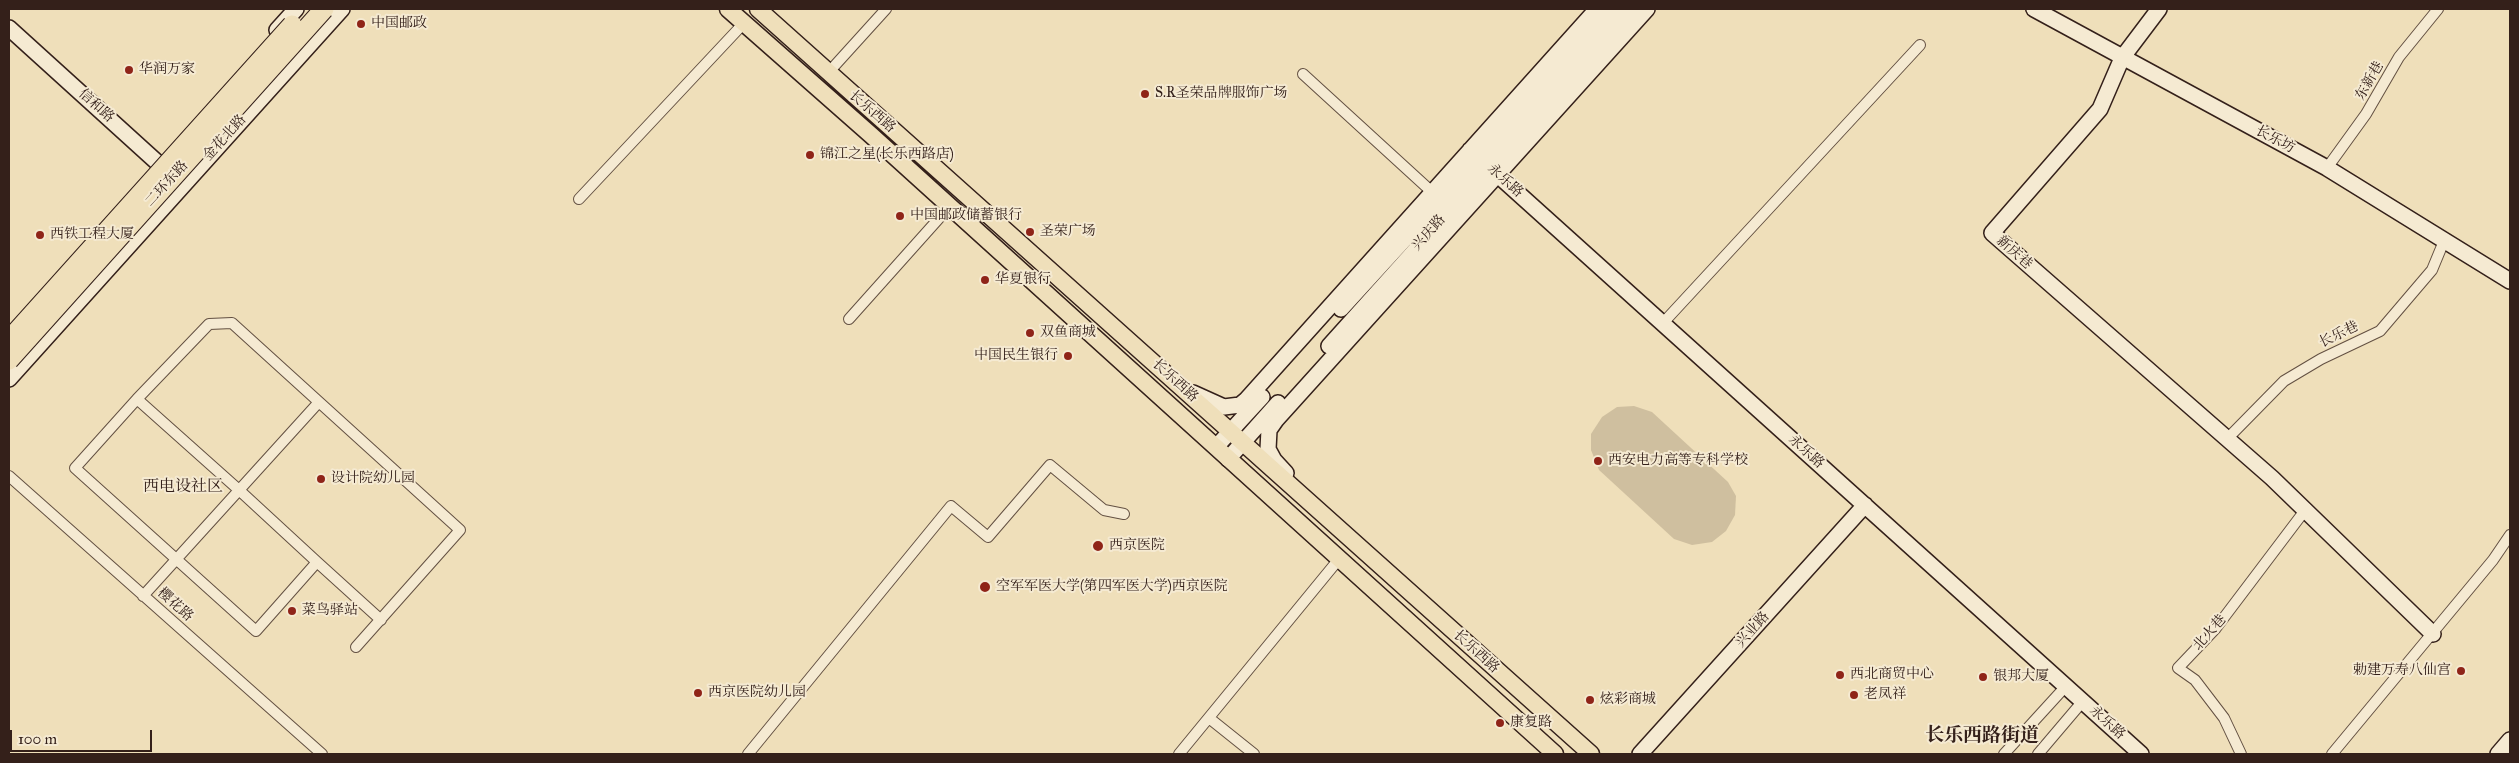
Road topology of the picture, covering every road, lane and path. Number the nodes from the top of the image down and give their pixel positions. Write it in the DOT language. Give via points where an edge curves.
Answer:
graph roads {
  1 [pos="296,9"];
  2 [pos="307,9"];
  3 [pos="324,9"];
  4 [pos="342,9"];
  5 [pos="728,9"];
  6 [pos="758,9"];
  7 [pos="886,9"];
  8 [pos="1597,9"];
  9 [pos="1614,9"];
  10 [pos="1632,9"];
  11 [pos="1647,9"];
  12 [pos="2034,9"];
  13 [pos="2159,9"];
  14 [pos="2438,9"];
  15 [pos="744,23"];
  16 [pos="9,28"];
  17 [pos="1920,45"];
  18 [pos="2122,58"];
  19 [pos="828,73"];
  20 [pos="1304,74"];
  21 [pos="157,162"];
  22 [pos="1484,162"];
  23 [pos="2327,168"];
  24 [pos="183,185"];
  25 [pos="1432,192"];
  26 [pos="579,200"];
  27 [pos="950,206"];
  28 [pos="2444,241"];
  29 [pos="2510,282"];
  30 [pos="849,320"];
  31 [pos="1664,323"];
  32 [pos="9,328"];
  33 [pos="9,340"];
  34 [pos="9,360"];
  35 [pos="9,379"];
  36 [pos="1179,384"];
  37 [pos="1303,390"];
  38 [pos="137,399"];
  39 [pos="319,402"];
  40 [pos="1279,402"];
  41 [pos="1231,431"];
  42 [pos="2227,438"];
  43 [pos="1243,442"];
  44 [pos="1216,447"];
  45 [pos="1228,459"];
  46 [pos="9,476"];
  47 [pos="239,490"];
  48 [pos="1310,502"];
  49 [pos="1865,505"];
  50 [pos="2306,509"];
  51 [pos="1124,514"];
  52 [pos="2510,535"];
  53 [pos="1339,559"];
  54 [pos="176,560"];
  55 [pos="317,562"];
  56 [pos="144,596"];
  57 [pos="380,620"];
  58 [pos="2432,634"];
  59 [pos="356,647"];
  60 [pos="2066,686"];
  61 [pos="2083,701"];
  62 [pos="1209,718"];
  63 [pos="2510,740"];
  64 [pos="322,754"];
  65 [pos="748,754"];
  66 [pos="1179,754"];
  67 [pos="1254,754"];
  68 [pos="1555,754"];
  69 [pos="1591,754"];
  70 [pos="1640,754"];
  71 [pos="2004,754"];
  72 [pos="2038,754"];
  73 [pos="2141,754"];
  74 [pos="2241,754"];
  75 [pos="2332,754"];
  76 [pos="2498,754"];
  1 -- 21 [label="street"];
  2 -- 33 [label="highway, 二环东路, bridge"];
  3 -- 34 [label="highway, 二环东路, bridge"];
  4 -- 24 [label="street, 金花北路"];
  5 -- 15 [label="main road, 长乐西路"];
  6 -- 19 [label="main road, 长乐西路"];
  7 -- 19 [label="street"];
  8 -- 22 [label="street"];
  9 -- 22 [label="street, 兴庆路"];
  10 -- 22 [label="street, 兴庆路"];
  11 -- 22 [label="street"];
  12 -- 18 [label="street, 长乐坊"];
  13 -- 18 [label="street, 新庆巷"];
  14 -- 23 [label="street, 东新巷" via="2399,58 2366,114"];
  15 -- 26 [label="street"];
  15 -- 27 [label="main road, 长乐西路"];
  16 -- 21 [label="street, 信和路"];
  17 -- 31 [label="street"];
  18 -- 23 [label="street, 长乐坊"];
  18 -- 42 [label="street, 新庆巷" via="2100,109 1992,233"];
  19 -- 36 [label="main road, 长乐西路"];
  20 -- 25 [label="street"];
  21 -- 24 [label="street, 信和路"];
  21 -- 32 [label="street"];
  22 -- 25 [label="street"];
  22 -- 31 [label="street, 永乐路"];
  22 -- 37 [label="street"];
  22 -- 40 [label="street, 兴庆路"];
  22 -- 41 [label="street, 兴庆路"];
  23 -- 28 [label="street, 长乐坊"];
  24 -- 35 [label="street, 金花北路"];
  25 -- 36 [label="street" via="1240,405 1224,407 1212,403"];
  27 -- 30 [label="street"];
  27 -- 44 [label="main road, 长乐西路"];
  28 -- 29 [label="street, 长乐坊"];
  28 -- 42 [label="street, 长乐巷" via="2432,270 2380,331 2284,381"];
  31 -- 49 [label="street, 永乐路"];
  36 -- 41 [label="main road, 长乐西路"];
  37 -- 40 [label="street"];
  37 -- 48 [label="street" via="1276,420 1267,440 1274,460"];
  38 -- 39 [label="street" via="209,324 232,323"];
  38 -- 47 [label="street"];
  38 -- 54 [label="street" via="75,468"];
  39 -- 47 [label="street"];
  39 -- 57 [label="street" via="460,530"];
  40 -- 43 [label="street, 兴庆路"];
  41 -- 43 [label="main road, 长乐西路"];
  41 -- 44 [label="street, 兴庆路"];
  42 -- 50 [label="street"];
  43 -- 45 [label="street, 兴庆路"];
  43 -- 48 [label="main road, 长乐西路"];
  44 -- 45 [label="main road, 长乐西路"];
  45 -- 53 [label="main road, 长乐西路"];
  46 -- 56 [label="street, 樱花路"];
  47 -- 54 [label="street"];
  47 -- 55 [label="street"];
  48 -- 69 [label="main road, 长乐西路"];
  49 -- 60 [label="street, 永乐路"];
  49 -- 70 [label="street, 兴业路"];
  50 -- 58 [label="street"];
  50 -- 74 [label="street, 北火巷" via="2216,628 2178,668 2195,680 2224,718"];
  51 -- 65 [label="street" via="1104,510 1050,465 988,537 951,506"];
  52 -- 58 [label="street"];
  53 -- 62 [label="street"];
  53 -- 68 [label="main road, 长乐西路"];
  54 -- 55 [label="street" via="256,631"];
  54 -- 56 [label="street"];
  55 -- 57 [label="street"];
  56 -- 64 [label="street, 樱花路"];
  57 -- 59 [label="street"];
  58 -- 75 [label="street"];
  60 -- 61 [label="street, 永乐路"];
  60 -- 71 [label="street"];
  61 -- 72 [label="street"];
  61 -- 73 [label="street, 永乐路"];
  62 -- 66 [label="street"];
  62 -- 67 [label="street"];
  63 -- 76 [label="street"];
}
